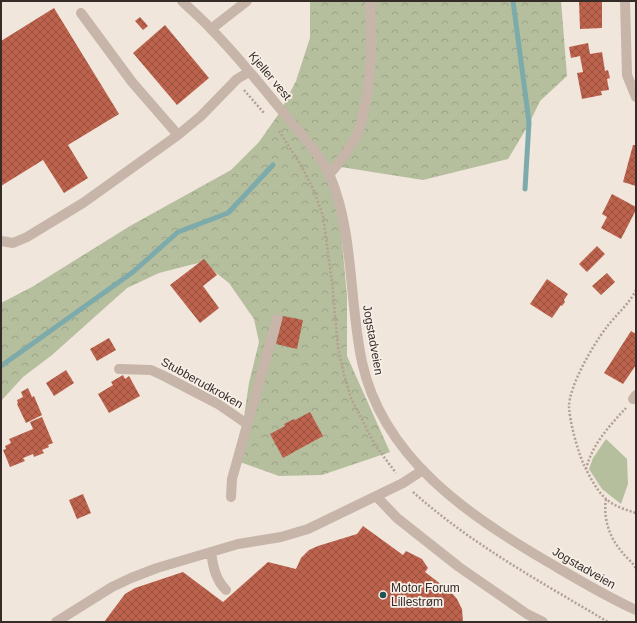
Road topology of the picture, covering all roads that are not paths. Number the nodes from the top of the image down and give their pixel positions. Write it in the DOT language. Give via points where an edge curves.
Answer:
graph roads {
  1 [pos="182,1"];
  2 [pos="247,1"];
  3 [pos="370,1"];
  4 [pos="625,1"];
  5 [pos="81,13"];
  6 [pos="211,29"];
  7 [pos="249,72"];
  8 [pos="636,97"];
  9 [pos="178,135"];
  10 [pos="330,175"];
  11 [pos="1,241"];
  12 [pos="277,319"];
  13 [pos="119,368"];
  14 [pos="247,424"];
  15 [pos="423,470"];
  16 [pos="376,496"];
  17 [pos="231,497"];
  18 [pos="211,552"];
  19 [pos="226,590"];
  20 [pos="636,610"];
  21 [pos="56,622"];
  22 [pos="543,622"];
  1 -- 6 [label="street, Kjeller vest"];
  2 -- 6 [label="street"];
  3 -- 10 [label="street" via="371,44 367,102 359,130 344,158"];
  4 -- 8 [label="street" via="627,75"];
  5 -- 9 [label="street" via="132,82"];
  6 -- 7 [label="street, Kjeller vest"];
  7 -- 9 [label="street" via="237,79"];
  7 -- 10 [label="street, Kjeller vest" via="317,154"];
  9 -- 11 [label="street" via="83,203 27,237 12,243"];
  10 -- 15 [label="street, Jogstadveien" via="341,207 358,340 368,385 377,409 391,433"];
  12 -- 14 [label="street, Stubberudkroken"];
  13 -- 14 [label="street, Stubberudkroken" via="151,370 218,404"];
  14 -- 17 [label="street, Stubberudkroken" via="232,479"];
  15 -- 16 [label="street"];
  15 -- 20 [label="street, Jogstadveien" via="446,493 489,526 594,589"];
  16 -- 18 [label="street" via="308,528 281,537 238,544"];
  16 -- 22 [label="street" via="397,518 459,567 527,614"];
  18 -- 19 [label="street" via="216,576"];
  18 -- 21 [label="street" via="157,568 112,586"];
}
